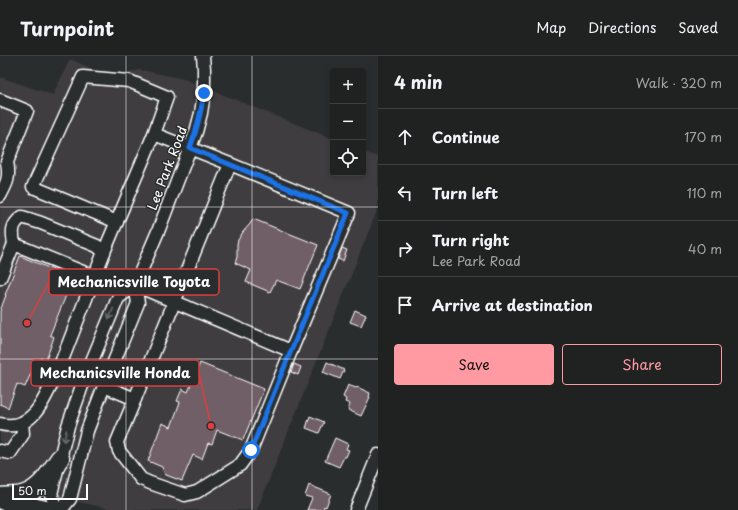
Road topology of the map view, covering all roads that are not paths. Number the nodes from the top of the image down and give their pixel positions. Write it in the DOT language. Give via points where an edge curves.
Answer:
graph roads {
  1 [pos="203,56"];
  2 [pos="0,100"];
  3 [pos="154,134"];
  4 [pos="190,148"];
  5 [pos="4,161"];
  6 [pos="230,164"];
  7 [pos="0,196"];
  8 [pos="118,222"];
  9 [pos="14,244"];
  10 [pos="104,252"];
  11 [pos="0,278"];
  12 [pos="95,278"];
  13 [pos="135,285"];
  14 [pos="174,302"];
  15 [pos="291,351"];
  16 [pos="59,368"];
  17 [pos="84,380"];
  18 [pos="104,386"];
  19 [pos="135,399"];
  20 [pos="22,423"];
  21 [pos="0,424"];
  22 [pos="0,451"];
  23 [pos="378,456"];
  24 [pos="60,458"];
  25 [pos="0,498"];
  26 [pos="46,510"];
  27 [pos="58,510"];
  28 [pos="61,510"];
  29 [pos="356,510"];
  1 -- 4 [label="street, Lee Park Road" via="204,93 201,113"];
  2 -- 5 [label="street" via="27,111"];
  3 -- 4 [label="street"];
  3 -- 8 [label="street"];
  3 -- 8 [label="street" via="167,97 129,81 82,77 33,187"];
  4 -- 6 [label="street"];
  4 -- 13 [label="street, Lee Park Road"];
  5 -- 7 [label="street" via="9,177"];
  6 -- 14 [label="street"];
  6 -- 15 [label="street" via="348,213"];
  8 -- 10 [label="street"];
  9 -- 10 [label="street" via="12,231 16,221 22,216 97,246"];
  9 -- 11 [label="street"];
  9 -- 12 [label="street"];
  10 -- 12 [label="street"];
  12 -- 13 [label="street"];
  12 -- 16 [label="street"];
  13 -- 14 [label="street"];
  13 -- 17 [label="street, Lee Park Road, one-way" via="118,298"];
  13 -- 18 [label="street, Lee Park Road" via="138,303"];
  14 -- 15 [label="street"];
  14 -- 19 [label="street"];
  15 -- 19 [label="street" via="251,450 240,465 197,492 185,494 141,479 119,451 117,442"];
  16 -- 17 [label="street"];
  16 -- 20 [label="street" via="43,403"];
  17 -- 24 [label="street, Lee Park Road, one-way"];
  18 -- 19 [label="street"];
  18 -- 28 [label="street, Lee Park Road" via="88,431 70,500"];
  20 -- 21 [label="street" via="8,426"];
  20 -- 22 [label="street" via="24,434 10,453"];
  23 -- 29 [label="street"];
  24 -- 25 [label="highway" via="36,488 26,494"];
  24 -- 27 [label="street, Lee Park Road" via="50,494"];
  25 -- 26 [label="highway"];
}
